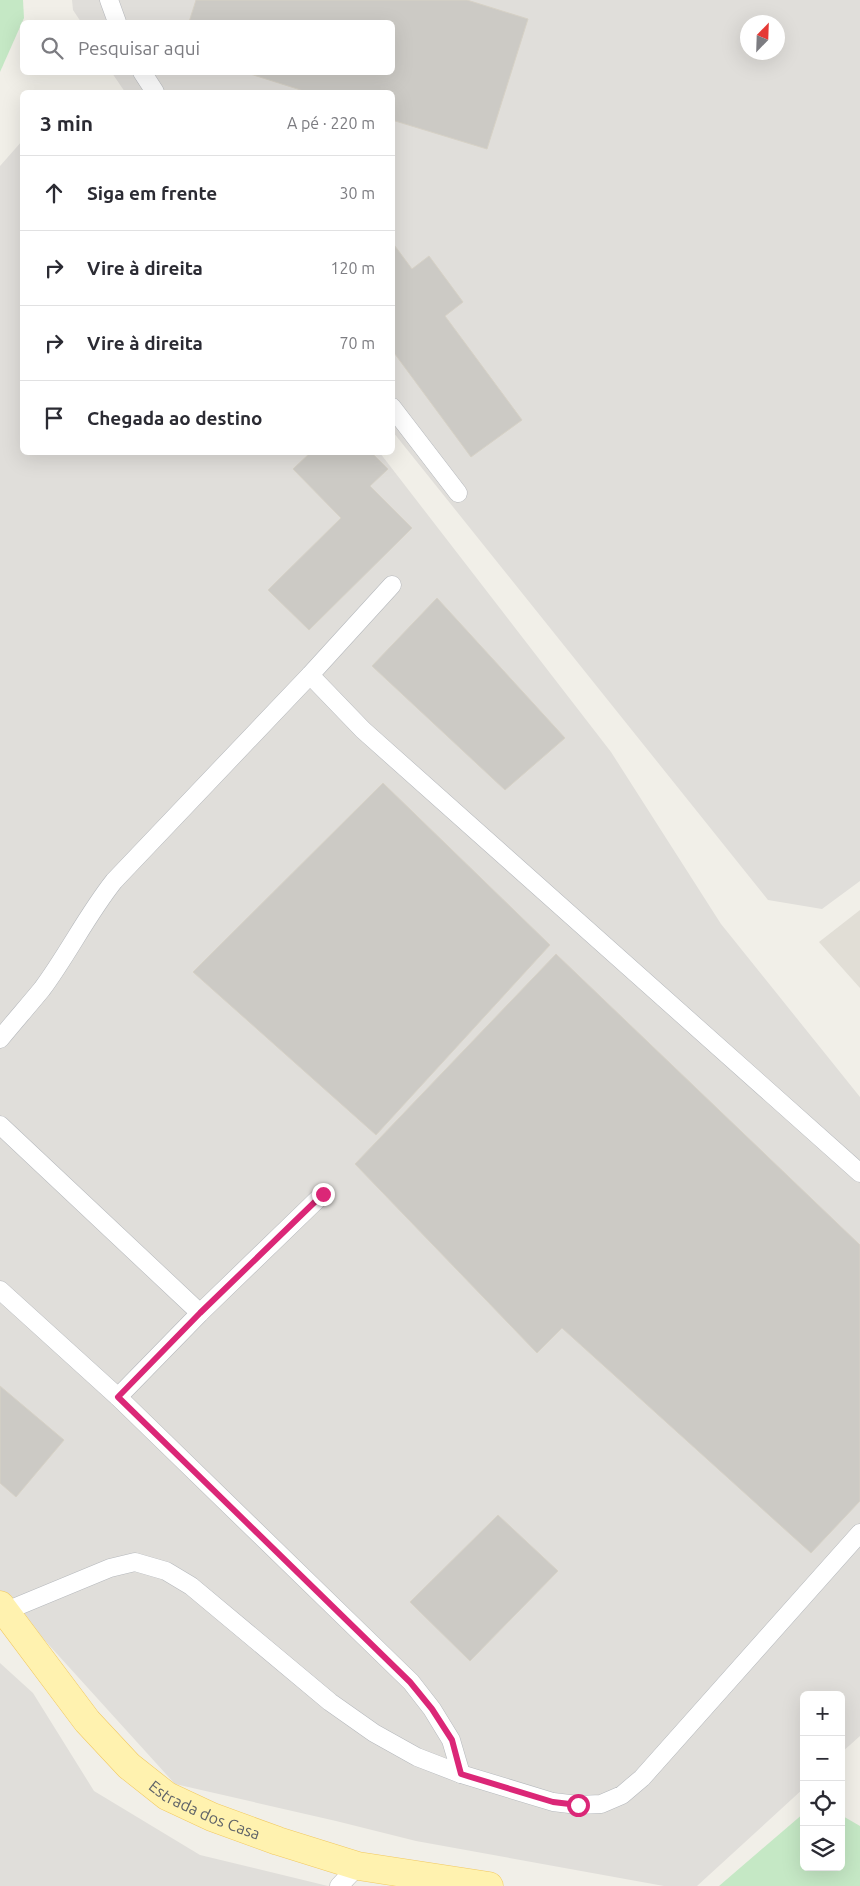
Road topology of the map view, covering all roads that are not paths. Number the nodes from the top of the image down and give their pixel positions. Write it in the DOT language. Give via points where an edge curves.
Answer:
graph roads {
  1 [pos="109,0"];
  2 [pos="115,20"];
  3 [pos="144,75"];
  4 [pos="154,90"];
  5 [pos="395,411"];
  6 [pos="458,494"];
  7 [pos="392,585"];
  8 [pos="310,675"];
  9 [pos="0,1039"];
  10 [pos="0,1125"];
  11 [pos="860,1173"];
  12 [pos="323,1194"];
  13 [pos="0,1290"];
  14 [pos="200,1313"];
  15 [pos="118,1397"];
  16 [pos="860,1533"];
  17 [pos="3,1608"];
  18 [pos="461,1774"];
  19 [pos="358,1866"];
  20 [pos="339,1886"];
  21 [pos="489,1886"];
  1 -- 2 [label="lane"];
  3 -- 4 [label="lane"];
  5 -- 6 [label="lane"];
  7 -- 8 [label="lane"];
  8 -- 9 [label="lane" via="114,881 42,989"];
  8 -- 11 [label="lane" via="370,736"];
  10 -- 14 [label="lane"];
  12 -- 14 [label="lane"];
  13 -- 15 [label="lane"];
  14 -- 15 [label="lane"];
  15 -- 18 [label="lane" via="410,1682 452,1740"];
  16 -- 18 [label="lane" via="675,1743 622,1795 600,1804 553,1802"];
  17 -- 18 [label="lane" via="110,1568 135,1562 166,1571 192,1586 330,1702 374,1733 417,1757"];
  17 -- 19 [label="main road, Estrada dos Casa" via="87,1721 129,1766 167,1796 212,1817"];
  19 -- 20 [label="lane"];
  19 -- 21 [label="main road, Estrada dos Casa"];
}
